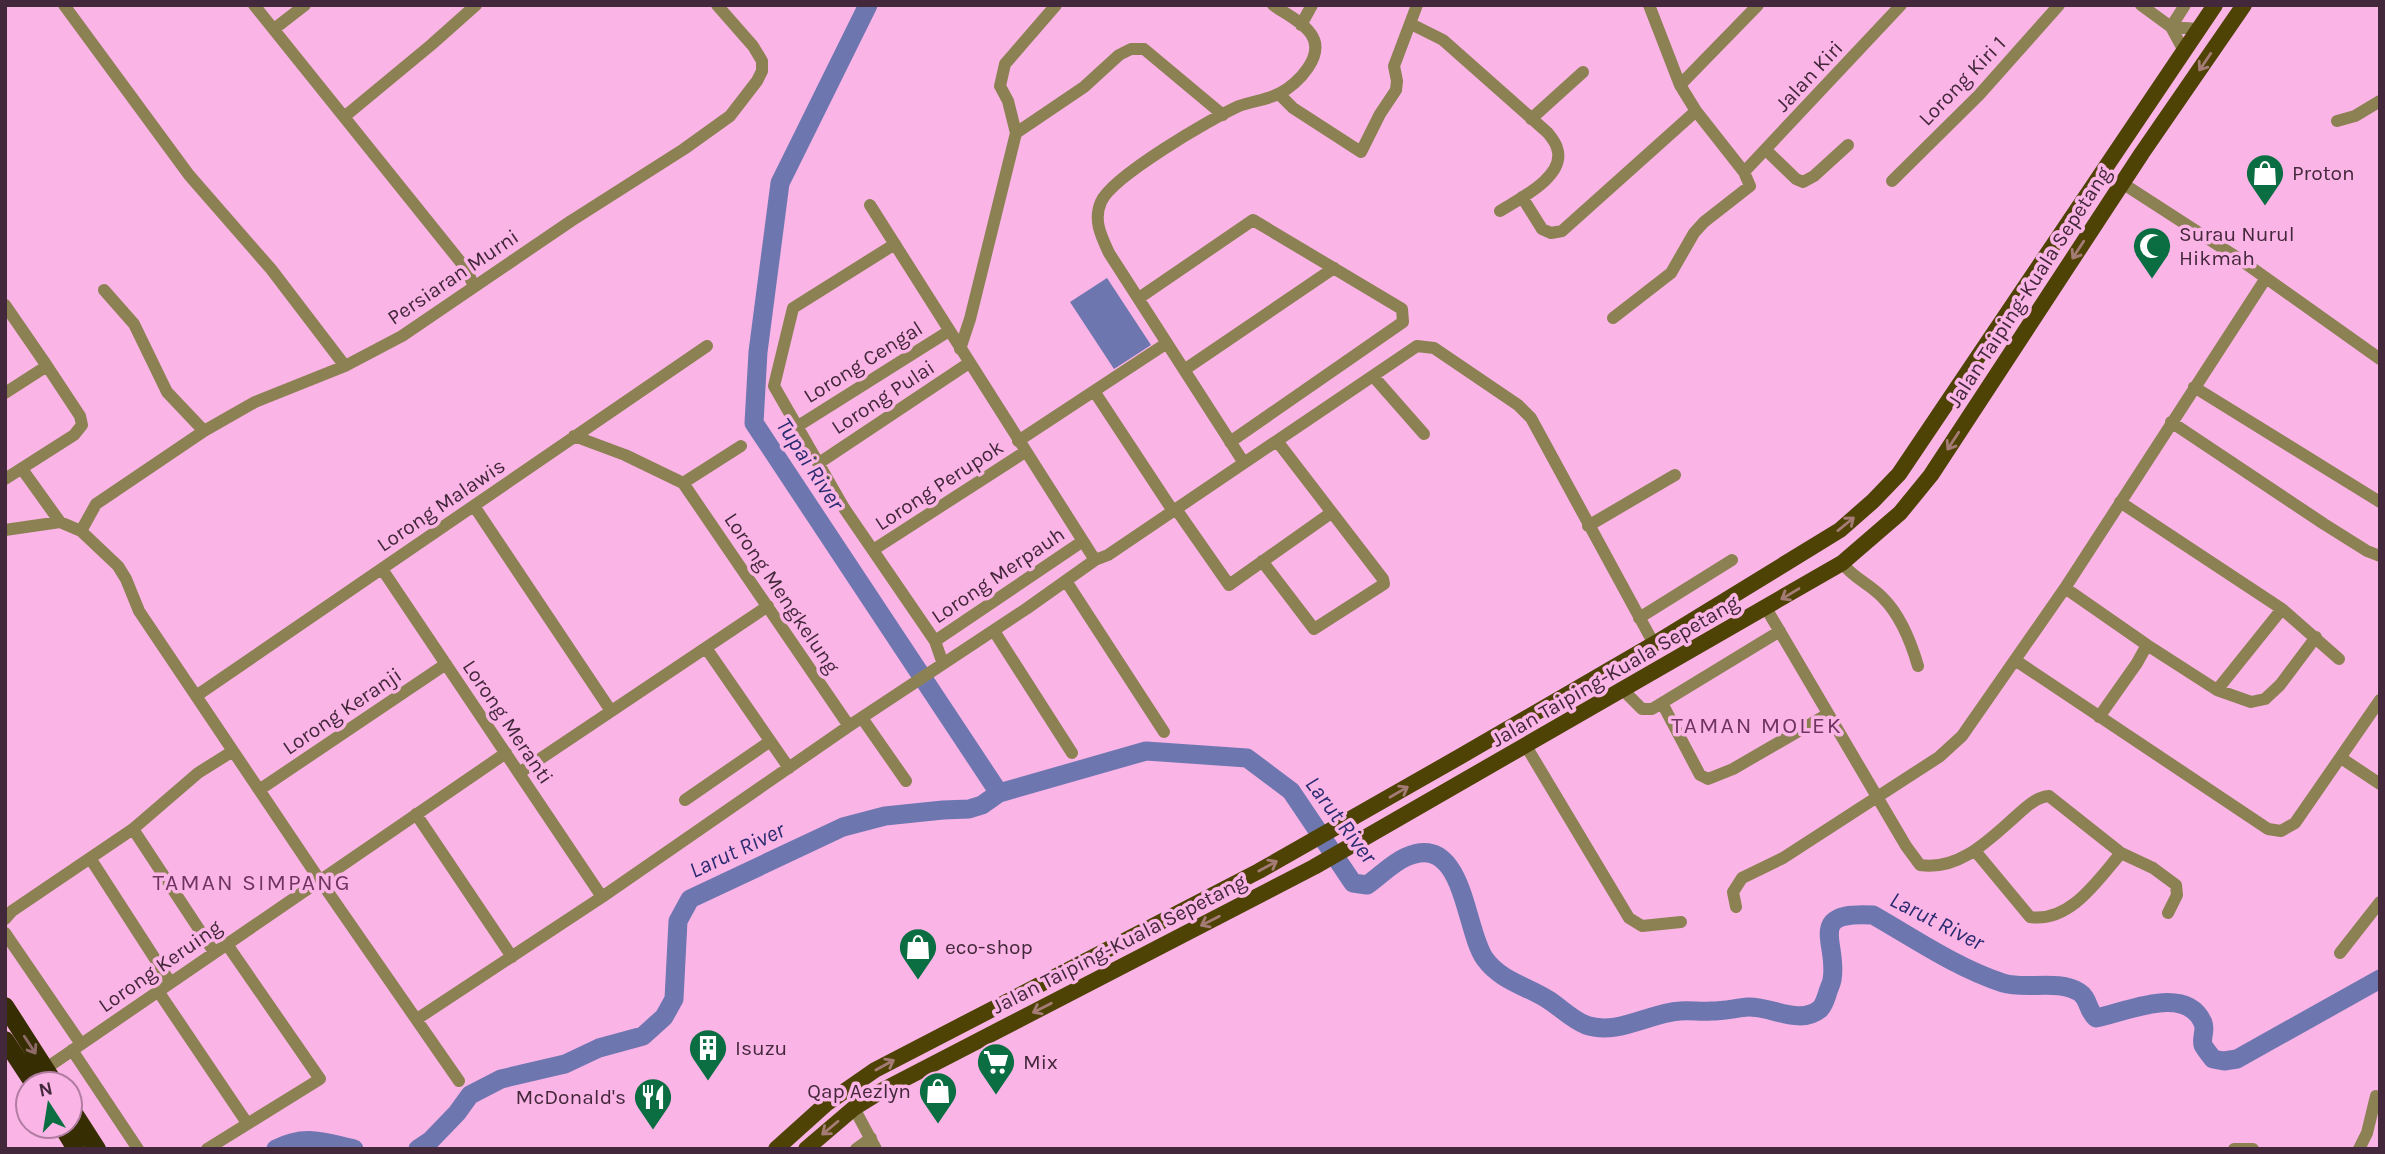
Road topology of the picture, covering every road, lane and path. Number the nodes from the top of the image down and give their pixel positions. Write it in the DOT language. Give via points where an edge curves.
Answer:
graph roads {
  1 [pos="64,5"];
  2 [pos="254,5"];
  3 [pos="305,5"];
  4 [pos="476,5"];
  5 [pos="717,5"];
  6 [pos="1056,5"];
  7 [pos="1273,5"];
  8 [pos="1312,5"];
  9 [pos="1418,5"];
  10 [pos="1649,5"];
  11 [pos="1758,5"];
  12 [pos="1901,5"];
  13 [pos="2059,5"];
  14 [pos="2141,5"];
  15 [pos="2185,5"];
  16 [pos="2215,5"];
  17 [pos="2244,5"];
  18 [pos="1411,24"];
  19 [pos="1301,25"];
  20 [pos="2171,27"];
  21 [pos="274,29"];
  22 [pos="2199,29"];
  23 [pos="2184,51"];
  24 [pos="1583,72"];
  25 [pos="1680,85"];
  26 [pos="1279,94"];
  27 [pos="2380,102"];
  28 [pos="1696,111"];
  29 [pos="1223,115"];
  30 [pos="344,117"];
  31 [pos="1531,119"];
  32 [pos="2337,121"];
  33 [pos="1016,134"];
  34 [pos="1848,145"];
  35 [pos="1766,150"];
  36 [pos="1744,172"];
  37 [pos="1892,181"];
  38 [pos="2122,183"];
  39 [pos="1521,197"];
  40 [pos="870,205"];
  41 [pos="1500,211"];
  42 [pos="895,244"];
  43 [pos="1334,268"];
  44 [pos="2266,278"];
  45 [pos="474,287"];
  46 [pos="104,290"];
  47 [pos="1139,298"];
  48 [pos="5,305"];
  49 [pos="1613,318"];
  50 [pos="949,331"];
  51 [pos="1167,343"];
  52 [pos="707,346"];
  53 [pos="960,349"];
  54 [pos="2380,359"];
  55 [pos="970,363"];
  56 [pos="47,366"];
  57 [pos="345,366"];
  58 [pos="1184,370"];
  59 [pos="1373,376"];
  60 [pos="2194,387"];
  61 [pos="1094,391"];
  62 [pos="5,393"];
  63 [pos="2171,422"];
  64 [pos="797,426"];
  65 [pos="204,431"];
  66 [pos="1424,433"];
  67 [pos="574,436"];
  68 [pos="1277,440"];
  69 [pos="1230,442"];
  70 [pos="741,446"];
  71 [pos="1022,447"];
  72 [pos="819,463"];
  73 [pos="1244,463"];
  74 [pos="22,469"];
  75 [pos="1675,475"];
  76 [pos="5,480"];
  77 [pos="683,483"];
  78 [pos="2120,502"];
  79 [pos="2380,502"];
  80 [pos="474,506"];
  81 [pos="1175,510"];
  82 [pos="1331,513"];
  83 [pos="60,523"];
  84 [pos="1588,526"];
  85 [pos="5,530"];
  86 [pos="81,531"];
  87 [pos="1083,541"];
  88 [pos="873,550"];
  89 [pos="2380,556"];
  90 [pos="1095,560"];
  91 [pos="1732,560"];
  92 [pos="1262,561"];
  93 [pos="1842,564"];
  94 [pos="382,569"];
  95 [pos="1066,581"];
  96 [pos="2065,588"];
  97 [pos="768,606"];
  98 [pos="1766,608"];
  99 [pos="2282,609"];
  100 [pos="1639,618"];
  101 [pos="993,631"];
  102 [pos="1780,631"];
  103 [pos="2316,637"];
  104 [pos="935,641"];
  105 [pos="1654,644"];
  106 [pos="2147,645"];
  107 [pos="706,648"];
  108 [pos="2339,659"];
  109 [pos="2015,660"];
  110 [pos="446,664"];
  111 [pos="1918,666"];
  112 [pos="938,668"];
  113 [pos="1623,690"];
  114 [pos="2217,690"];
  115 [pos="196,696"];
  116 [pos="2380,700"];
  117 [pos="1662,703"];
  118 [pos="611,711"];
  119 [pos="1828,714"];
  120 [pos="2099,717"];
  121 [pos="862,718"];
  122 [pos="849,726"];
  123 [pos="1164,732"];
  124 [pos="769,742"];
  125 [pos="1525,746"];
  126 [pos="233,751"];
  127 [pos="506,753"];
  128 [pos="1073,753"];
  129 [pos="2341,758"];
  130 [pos="789,768"];
  131 [pos="519,773"];
  132 [pos="906,781"];
  133 [pos="2380,784"];
  134 [pos="259,790"];
  135 [pos="1877,796"];
  136 [pos="685,800"];
  137 [pos="416,814"];
  138 [pos="133,829"];
  139 [pos="1976,852"];
  140 [pos="2121,853"];
  141 [pos="90,858"];
  142 [pos="319,879"];
  143 [pos="602,897"];
  144 [pos="2380,902"];
  145 [pos="1736,907"];
  146 [pos="2168,913"];
  147 [pos="5,919"];
  148 [pos="1681,922"];
  149 [pos="5,933"];
  150 [pos="226,943"];
  151 [pos="214,951"];
  152 [pos="2340,953"];
  153 [pos="512,957"];
  154 [pos="170,982"];
  155 [pos="158,991"];
  156 [pos="5,1006"];
  157 [pos="417,1019"];
  158 [pos="77,1047"];
  159 [pos="8,1051"];
  160 [pos="23,1070"];
  161 [pos="46,1070"];
  162 [pos="56,1070"];
  163 [pos="458,1081"];
  164 [pos="2376,1096"];
  165 [pos="854,1108"];
  166 [pos="247,1123"];
  167 [pos="84,1129"];
  168 [pos="874,1143"];
  169 [pos="97,1149"];
  170 [pos="138,1149"];
  171 [pos="207,1149"];
  172 [pos="776,1149"];
  173 [pos="806,1149"];
  174 [pos="856,1149"];
  175 [pos="2234,1149"];
  176 [pos="2253,1149"];
  177 [pos="2359,1149"];
  1 -- 57 [label="street" via="189,175 271,269"];
  2 -- 21 [label="street"];
  3 -- 21 [label="street"];
  4 -- 30 [label="street"];
  5 -- 45 [label="street, Persiaran Murni" via="762,61 757,81 730,116"];
  6 -- 33 [label="street" via="1005,64 1000,86"];
  7 -- 19 [label="street"];
  8 -- 19 [label="street"];
  9 -- 18 [label="street"];
  10 -- 25 [label="street"];
  11 -- 25 [label="street"];
  12 -- 35 [label="street, Jalan Kiri"];
  13 -- 37 [label="street, Lorong Kiri 1" via="1979,95"];
  14 -- 20 [label="street"];
  15 -- 20 [label="street"];
  16 -- 22 [label="main road, Jalan Taiping-Kuala Sepetang"];
  17 -- 38 [label="main road, Jalan Taiping-Kuala Sepetang, one-way"];
  18 -- 26 [label="street" via="1394,66 1396,90 1361,152"];
  18 -- 31 [label="street" via="1443,40"];
  19 -- 26 [label="street" via="1311,33 1315,55 1301,78"];
  20 -- 22 [label="street"];
  20 -- 23 [label="street"];
  21 -- 30 [label="street"];
  22 -- 23 [label="main road, Jalan Taiping-Kuala Sepetang"];
  105 -- 23 [label="main road, Jalan Taiping-Kuala Sepetang, one-way" via="1840,530 1899,474"];
  24 -- 31 [label="street"];
  25 -- 28 [label="street"];
  26 -- 29 [label="street"];
  27 -- 32 [label="street"];
  28 -- 36 [label="street"];
  28 -- 39 [label="street" via="1562,231 1542,229"];
  29 -- 33 [label="street" via="1144,49 1131,49"];
  29 -- 47 [label="street" via="1128,172 1100,204 1100,234"];
  30 -- 45 [label="street" via="467,270"];
  31 -- 39 [label="street" via="1558,149 1557,163 1550,177"];
  33 -- 53 [label="street"];
  34 -- 35 [label="street" via="1803,182"];
  35 -- 36 [label="street, Jalan Kiri"];
  36 -- 49 [label="street" via="1751,186 1699,227 1671,273"];
  38 -- 44 [label="street"];
  38 -- 93 [label="main road, Jalan Taiping-Kuala Sepetang, one-way" via="1931,475 1900,513"];
  39 -- 41 [label="street"];
  40 -- 42 [label="street"];
  42 -- 50 [label="street"];
  42 -- 64 [label="street" via="793,308 774,386"];
  43 -- 47 [label="street" via="1253,220"];
  43 -- 58 [label="street"];
  43 -- 69 [label="street" via="1402,309 1403,322"];
  44 -- 54 [label="street"];
  44 -- 60 [label="street"];
  45 -- 57 [label="street, Persiaran Murni" via="402,336"];
  46 -- 65 [label="street" via="134,324 167,392"];
  47 -- 51 [label="street"];
  48 -- 56 [label="street"];
  50 -- 53 [label="street"];
  50 -- 64 [label="street, Lorong Cengal"];
  51 -- 58 [label="street"];
  51 -- 61 [label="street, Lorong Perupok"];
  52 -- 67 [label="street, Lorong Malawis"];
  53 -- 55 [label="street"];
  55 -- 71 [label="street"];
  55 -- 72 [label="street, Lorong Pulai"];
  56 -- 62 [label="street"];
  56 -- 74 [label="street" via="82,425"];
  57 -- 65 [label="street, Persiaran Murni" via="255,402"];
  58 -- 69 [label="street"];
  59 -- 66 [label="street"];
  59 -- 68 [label="street"];
  59 -- 84 [label="street" via="1417,346 1434,348 1518,405 1542,436"];
  60 -- 63 [label="street"];
  60 -- 79 [label="street"];
  61 -- 71 [label="street, Lorong Perupok"];
  61 -- 81 [label="street"];
  63 -- 78 [label="street"];
  63 -- 89 [label="street"];
  64 -- 72 [label="street"];
  65 -- 86 [label="street, Persiaran Murni" via="96,504"];
  67 -- 77 [label="street"];
  67 -- 80 [label="street, Lorong Malawis"];
  68 -- 73 [label="street"];
  68 -- 82 [label="street"];
  69 -- 73 [label="street"];
  70 -- 77 [label="street"];
  71 -- 87 [label="street"];
  71 -- 88 [label="street, Lorong Perupok"];
  72 -- 88 [label="street"];
  73 -- 81 [label="street"];
  74 -- 76 [label="street"];
  74 -- 83 [label="street"];
  75 -- 84 [label="street"];
  77 -- 97 [label="street, Lorong Mengkelung"];
  78 -- 96 [label="street"];
  78 -- 99 [label="street"];
  80 -- 94 [label="street, Lorong Malawis"];
  80 -- 118 [label="street"];
  81 -- 90 [label="street"];
  81 -- 92 [label="street" via="1229,585"];
  82 -- 92 [label="street"];
  82 -- 92 [label="street" via="1384,584 1314,629"];
  83 -- 85 [label="street"];
  83 -- 86 [label="street"];
  84 -- 100 [label="street"];
  86 -- 115 [label="street" via="118,566 139,611"];
  87 -- 90 [label="street"];
  87 -- 104 [label="street, Lorong Merpauh"];
  88 -- 104 [label="street"];
  90 -- 95 [label="street"];
  91 -- 100 [label="street"];
  93 -- 98 [label="main road, Jalan Taiping-Kuala Sepetang, one-way"];
  93 -- 111 [label="street" via="1885,599 1909,638"];
  94 -- 110 [label="street, Lorong Meranti"];
  94 -- 115 [label="street, Lorong Malawis"];
  95 -- 101 [label="street"];
  95 -- 123 [label="street"];
  96 -- 106 [label="street"];
  96 -- 109 [label="street"];
  97 -- 107 [label="street"];
  97 -- 122 [label="street, Lorong Mengkelung"];
  98 -- 102 [label="street"];
  98 -- 113 [label="main road, Jalan Taiping-Kuala Sepetang"];
  99 -- 103 [label="street"];
  99 -- 114 [label="street"];
  100 -- 105 [label="street"];
  101 -- 112 [label="street"];
  101 -- 128 [label="street"];
  102 -- 117 [label="street"];
  102 -- 119 [label="street"];
  103 -- 108 [label="street"];
  103 -- 114 [label="street" via="2265,699 2251,702"];
  104 -- 112 [label="street"];
  172 -- 105 [label="main road, Jalan Taiping-Kuala Sepetang, one-way" via="826,1104 875,1070 1301,848"];
  106 -- 114 [label="street"];
  106 -- 120 [label="street"];
  107 -- 118 [label="street"];
  107 -- 124 [label="street"];
  109 -- 120 [label="street"];
  109 -- 135 [label="street" via="1962,736 1939,757"];
  110 -- 127 [label="street, Lorong Meranti"];
  110 -- 134 [label="street, Lorong Keranji"];
  112 -- 121 [label="street"];
  113 -- 117 [label="street" via="1643,709"];
  113 -- 125 [label="main road, Jalan Taiping-Kuala Sepetang"];
  115 -- 126 [label="street"];
  116 -- 129 [label="street"];
  117 -- 119 [label="street" via="1700,775 1708,779 1721,776"];
  118 -- 131 [label="street"];
  119 -- 135 [label="street"];
  120 -- 129 [label="street" via="2267,829 2281,831 2295,823"];
  121 -- 122 [label="street"];
  121 -- 132 [label="street"];
  122 -- 130 [label="street"];
  124 -- 130 [label="street"];
  124 -- 136 [label="street"];
  125 -- 148 [label="street" via="1629,918 1643,926"];
  125 -- 165 [label="main road, Jalan Taiping-Kuala Sepetang, one-way" via="1314,867"];
  126 -- 134 [label="street"];
  126 -- 138 [label="street" via="198,773"];
  127 -- 131 [label="street, Lorong Meranti"];
  127 -- 137 [label="street, Lorong Keruing"];
  129 -- 133 [label="street"];
  130 -- 143 [label="street"];
  131 -- 143 [label="street, Lorong Meranti"];
  134 -- 142 [label="street"];
  135 -- 139 [label="street" via="1920,865 1934,867"];
  135 -- 145 [label="street" via="1783,858 1742,878 1733,892"];
  137 -- 142 [label="street, Lorong Keruing"];
  137 -- 153 [label="street"];
  138 -- 141 [label="street"];
  138 -- 151 [label="street"];
  139 -- 140 [label="street" via="2032,803 2049,796"];
  139 -- 140 [label="street" via="2030,917 2043,919 2073,904"];
  140 -- 146 [label="street" via="2176,885 2178,895"];
  141 -- 147 [label="street"];
  141 -- 154 [label="street"];
  142 -- 150 [label="street, Lorong Keruing"];
  142 -- 157 [label="street"];
  143 -- 153 [label="street"];
  144 -- 152 [label="street"];
  149 -- 158 [label="street"];
  150 -- 151 [label="street, Lorong Keruing"];
  150 -- 166 [label="street" via="320,1079"];
  151 -- 154 [label="street, Lorong Keruing"];
  153 -- 157 [label="street"];
  154 -- 155 [label="street, Lorong Keruing"];
  155 -- 158 [label="street, Lorong Keruing"];
  155 -- 166 [label="street"];
  156 -- 161 [label="highway, one-way"];
  157 -- 163 [label="street"];
  158 -- 162 [label="street, Lorong Keruing"];
  158 -- 170 [label="street"];
  159 -- 160 [label="highway"];
  164 -- 177 [label="street"];
  165 -- 168 [label="street"];
  165 -- 173 [label="main road, Jalan Taiping-Kuala Sepetang, one-way"];
  166 -- 171 [label="street"];
  167 -- 169 [label="highway"];
  168 -- 174 [label="street"];
  175 -- 176 [label="street"];
}
